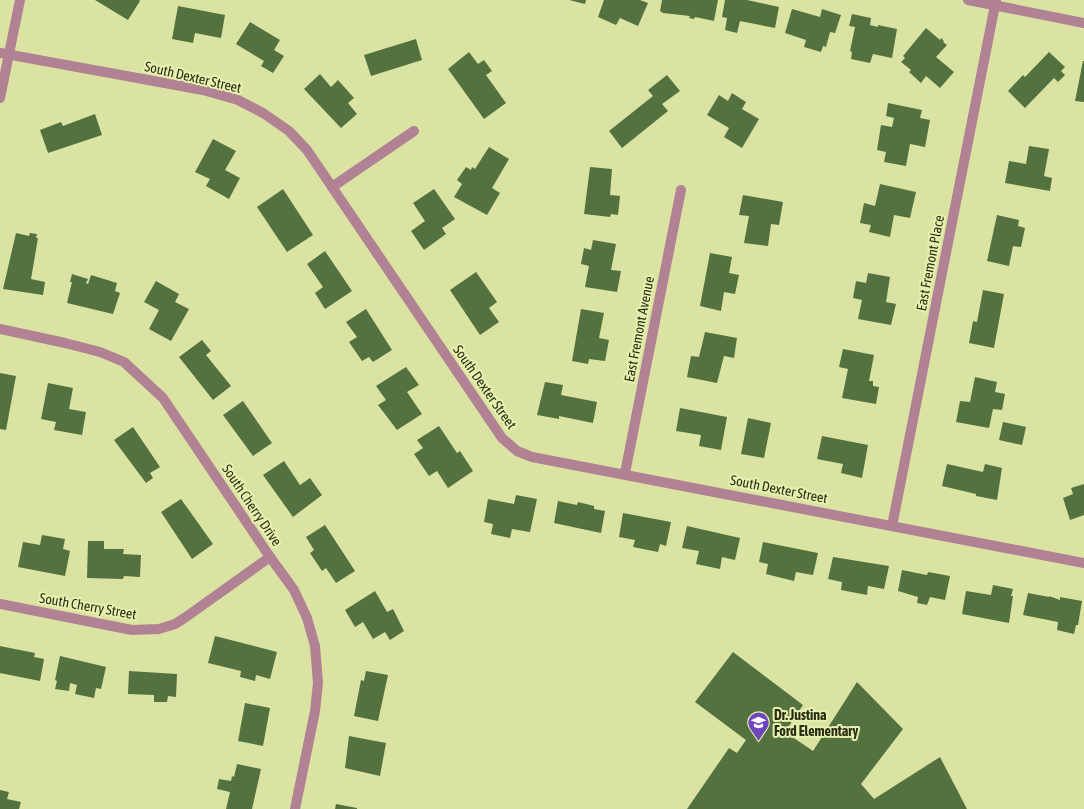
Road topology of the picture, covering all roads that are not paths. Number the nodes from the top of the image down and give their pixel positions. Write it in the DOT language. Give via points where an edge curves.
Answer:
graph roads {
  1 [pos="20,0"];
  2 [pos="968,0"];
  3 [pos="995,3"];
  4 [pos="1084,23"];
  5 [pos="4,54"];
  6 [pos="0,98"];
  7 [pos="414,131"];
  8 [pos="332,187"];
  9 [pos="681,190"];
  10 [pos="0,329"];
  11 [pos="625,473"];
  12 [pos="892,526"];
  13 [pos="270,557"];
  14 [pos="1084,563"];
  15 [pos="0,604"];
  16 [pos="295,809"];
  1 -- 5 [label="street"];
  2 -- 3 [label="street"];
  3 -- 4 [label="street"];
  3 -- 12 [label="street, East Fremont Place"];
  5 -- 6 [label="street"];
  5 -- 8 [label="street, South Dexter Street" via="203,90 238,100 289,131 307,150"];
  7 -- 8 [label="street"];
  8 -- 11 [label="street, South Dexter Street" via="502,438 517,451 532,457"];
  9 -- 11 [label="street, East Fremont Avenue"];
  10 -- 13 [label="street, South Cherry Drive" via="100,352 124,362 163,398"];
  11 -- 12 [label="street, South Dexter Street"];
  12 -- 14 [label="street, South Dexter Street"];
  13 -- 15 [label="street, South Cherry Street" via="186,617 159,629 132,630"];
  13 -- 16 [label="street, South Cherry Drive" via="294,590 307,618 315,646 318,683 316,704"];
}
